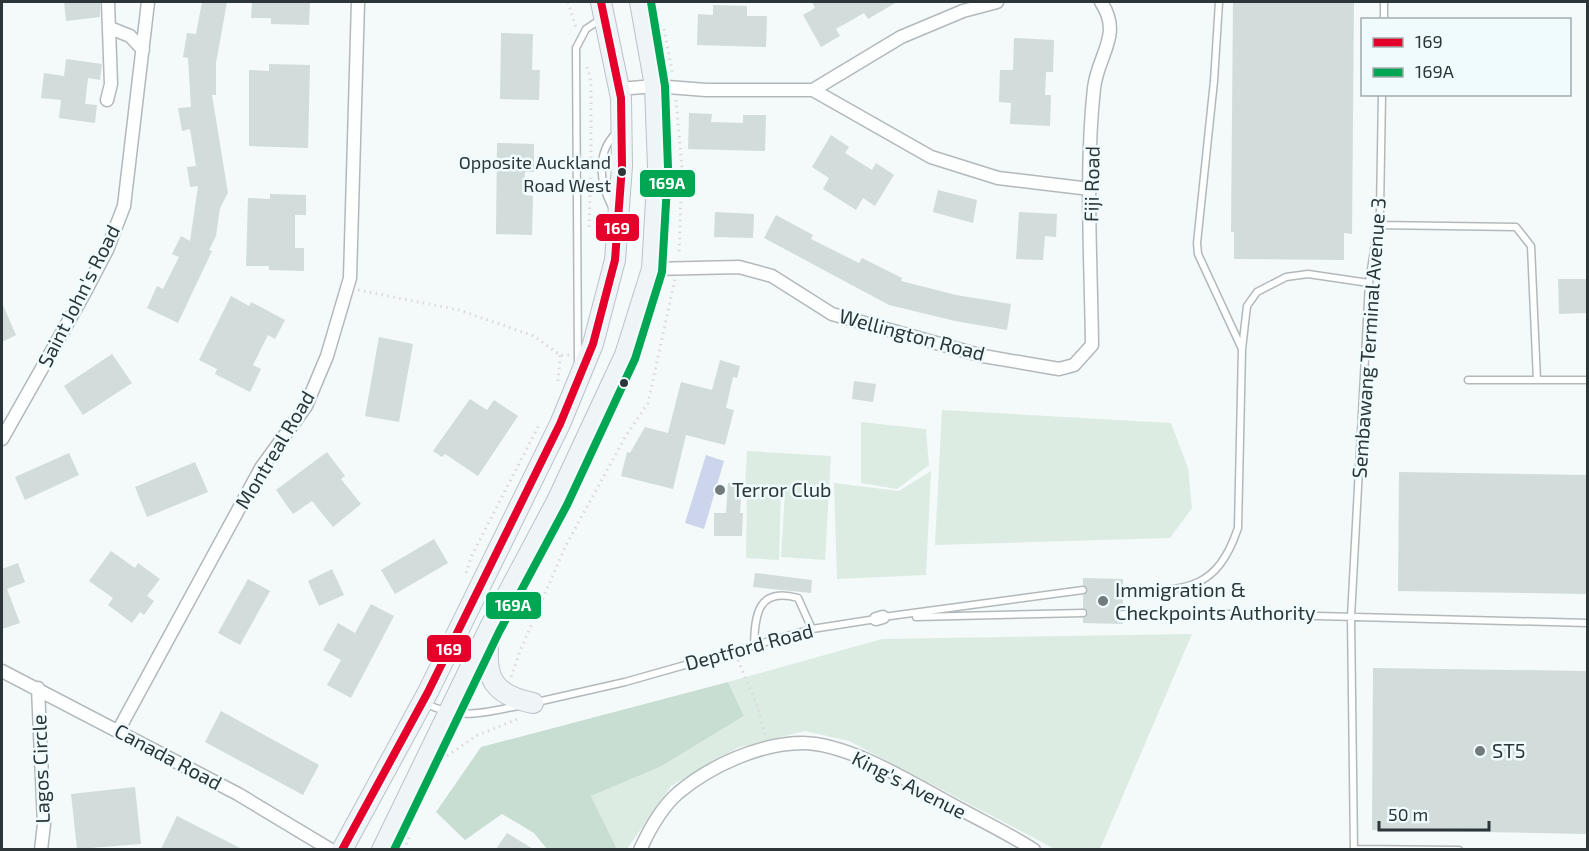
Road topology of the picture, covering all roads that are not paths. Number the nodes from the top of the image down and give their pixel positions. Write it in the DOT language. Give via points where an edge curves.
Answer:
graph roads {
  1 [pos="108,2"];
  2 [pos="148,2"];
  3 [pos="358,2"];
  4 [pos="640,2"];
  5 [pos="997,2"];
  6 [pos="1101,2"];
  7 [pos="1218,2"];
  8 [pos="1384,2"];
  9 [pos="603,9"];
  10 [pos="1384,18"];
  11 [pos="110,28"];
  12 [pos="143,50"];
  13 [pos="655,86"];
  14 [pos="619,89"];
  15 [pos="813,90"];
  16 [pos="1382,96"];
  17 [pos="107,100"];
  18 [pos="1090,189"];
  19 [pos="1378,225"];
  20 [pos="652,269"];
  21 [pos="1369,283"];
  22 [pos="1242,349"];
  23 [pos="1074,365"];
  24 [pos="578,376"];
  25 [pos="1468,380"];
  26 [pos="1537,380"];
  27 [pos="1587,380"];
  28 [pos="2,439"];
  29 [pos="1083,590"];
  30 [pos="1123,591"];
  31 [pos="1083,613"];
  32 [pos="1123,614"];
  33 [pos="1351,617"];
  34 [pos="879,618"];
  35 [pos="1587,623"];
  36 [pos="490,627"];
  37 [pos="812,629"];
  38 [pos="753,645"];
  39 [pos="2,671"];
  40 [pos="38,688"];
  41 [pos="423,702"];
  42 [pos="533,703"];
  43 [pos="447,713"];
  44 [pos="118,731"];
  45 [pos="41,849"];
  46 [pos="331,849"];
  47 [pos="342,849"];
  48 [pos="382,849"];
  49 [pos="640,849"];
  50 [pos="1034,849"];
  51 [pos="1354,849"];
  52 [pos="1459,849"];
  1 -- 11 [label="street"];
  2 -- 12 [label="street, Saint John's Road"];
  3 -- 44 [label="street, Montreal Road" via="350,278 327,356 306,406 261,468"];
  4 -- 13 [label="main road"];
  5 -- 15 [label="street" via="963,11 901,37"];
  6 -- 18 [label="street, Fiji Road" via="1112,30 1094,89"];
  7 -- 22 [label="lane" via="1197,243 1198,254"];
  8 -- 10 [label="lane"];
  9 -- 14 [label="main road"];
  9 -- 24 [label="lane" via="576,48"];
  11 -- 12 [label="street" via="130,36"];
  11 -- 17 [label="street" via="111,84"];
  12 -- 28 [label="street, Saint John's Road" via="124,206 107,250"];
  13 -- 14 [label="street"];
  13 -- 15 [label="street"];
  13 -- 20 [label="main road" via="658,167"];
  14 -- 24 [label="main road" via="622,128 615,260 593,344"];
  15 -- 18 [label="street" via="931,157 998,178"];
  16 -- 19 [label="lane, Sembawang Terminal Avenue 3"];
  18 -- 23 [label="street, Fiji Road" via="1092,345"];
  19 -- 21 [label="lane, Sembawang Terminal Avenue 3"];
  19 -- 26 [label="lane" via="1516,227 1523,233 1531,246"];
  20 -- 23 [label="street, Wellington Road" via="739,267 772,276 832,314 983,356 1059,369"];
  20 -- 36 [label="main road" via="626,355 558,501"];
  21 -- 22 [label="lane" via="1308,274 1286,277 1257,292 1247,306"];
  21 -- 33 [label="lane, Sembawang Terminal Avenue 3"];
  22 -- 30 [label="lane" via="1238,528 1232,546 1222,565 1203,581 1181,589"];
  24 -- 41 [label="main road" via="560,424"];
  25 -- 26 [label="lane"];
  26 -- 27 [label="lane"];
  29 -- 34 [label="lane"];
  31 -- 34 [label="lane, Deptford Road"];
  32 -- 33 [label="lane"];
  33 -- 35 [label="lane"];
  33 -- 51 [label="lane, Sembawang Terminal Avenue 3"];
  34 -- 37 [label="lane, Deptford Road"];
  36 -- 42 [label="main road" via="486,662 496,686 510,699"];
  36 -- 43 [label="main road"];
  37 -- 38 [label="lane, Deptford Road"];
  37 -- 38 [label="lane" via="798,598 785,594 771,597 761,604 755,618"];
  38 -- 42 [label="lane, Deptford Road" via="625,682"];
  39 -- 40 [label="street, Canada Road"];
  40 -- 44 [label="street, Canada Road"];
  40 -- 45 [label="street, Lagos Circle" via="44,824"];
  41 -- 43 [label="lane, Deptford Road"];
  41 -- 47 [label="main road"];
  42 -- 43 [label="lane, Deptford Road" via="472,715"];
  43 -- 48 [label="main road"];
  44 -- 46 [label="street, Canada Road" via="238,794"];
  49 -- 50 [label="street, King's Avenue" via="651,827 676,795 705,773 768,748 804,743 863,759"];
  51 -- 52 [label="lane"];
}
